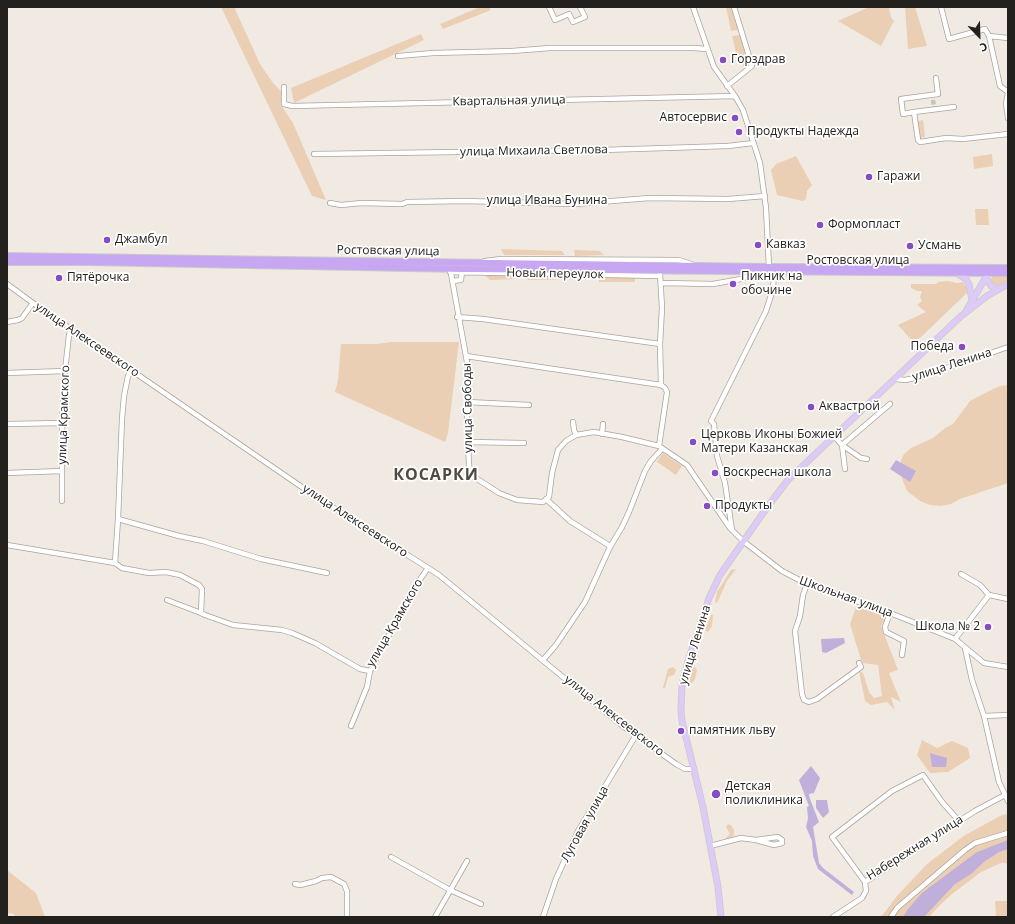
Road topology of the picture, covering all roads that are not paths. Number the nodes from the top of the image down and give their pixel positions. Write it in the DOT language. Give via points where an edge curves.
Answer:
graph roads {
  1 [pos="547,7"];
  2 [pos="580,7"];
  3 [pos="693,7"];
  4 [pos="734,7"];
  5 [pos="940,7"];
  6 [pos="989,36"];
  7 [pos="1008,38"];
  8 [pos="707,49"];
  9 [pos="398,56"];
  10 [pos="936,78"];
  11 [pos="727,86"];
  12 [pos="284,87"];
  13 [pos="1008,92"];
  14 [pos="735,96"];
  15 [pos="954,107"];
  16 [pos="914,112"];
  17 [pos="1008,118"];
  18 [pos="1008,134"];
  19 [pos="753,143"];
  20 [pos="314,154"];
  21 [pos="765,196"];
  22 [pos="330,203"];
  23 [pos="7,256"];
  24 [pos="7,262"];
  25 [pos="768,267"];
  26 [pos="450,268"];
  27 [pos="995,268"];
  28 [pos="1008,268"];
  29 [pos="759,271"];
  30 [pos="774,271"];
  31 [pos="462,272"];
  32 [pos="660,273"];
  33 [pos="956,273"];
  34 [pos="1008,273"];
  35 [pos="988,275"];
  36 [pos="452,281"];
  37 [pos="661,283"];
  38 [pos="7,284"];
  39 [pos="1008,284"];
  40 [pos="998,289"];
  41 [pos="972,300"];
  42 [pos="33,303"];
  43 [pos="457,317"];
  44 [pos="960,317"];
  45 [pos="7,322"];
  46 [pos="71,329"];
  47 [pos="660,344"];
  48 [pos="1008,347"];
  49 [pos="466,356"];
  50 [pos="65,371"];
  51 [pos="132,371"];
  52 [pos="7,373"];
  53 [pos="896,379"];
  54 [pos="661,385"];
  55 [pos="467,402"];
  56 [pos="890,404"];
  57 [pos="529,405"];
  58 [pos="573,422"];
  59 [pos="62,423"];
  60 [pos="7,424"];
  61 [pos="603,424"];
  62 [pos="602,434"];
  63 [pos="576,435"];
  64 [pos="834,436"];
  65 [pos="468,442"];
  66 [pos="524,443"];
  67 [pos="842,445"];
  68 [pos="660,447"];
  69 [pos="867,459"];
  70 [pos="845,469"];
  71 [pos="62,471"];
  72 [pos="7,473"];
  73 [pos="546,499"];
  74 [pos="62,501"];
  75 [pos="118,519"];
  76 [pos="732,530"];
  77 [pos="743,542"];
  78 [pos="7,545"];
  79 [pos="610,546"];
  80 [pos="115,563"];
  81 [pos="428,568"];
  82 [pos="327,573"];
  83 [pos="960,574"];
  84 [pos="807,584"];
  85 [pos="989,595"];
  86 [pos="1008,599"];
  87 [pos="167,600"];
  88 [pos="201,612"];
  89 [pos="890,613"];
  90 [pos="955,639"];
  91 [pos="965,648"];
  92 [pos="902,655"];
  93 [pos="543,660"];
  94 [pos="859,663"];
  95 [pos="1008,667"];
  96 [pos="370,671"];
  97 [pos="1008,715"];
  98 [pos="984,716"];
  99 [pos="351,726"];
  100 [pos="636,735"];
  101 [pos="694,769"];
  102 [pos="1004,795"];
  103 [pos="1008,802"];
  104 [pos="959,821"];
  105 [pos="1008,832"];
  106 [pos="756,840"];
  107 [pos="710,846"];
  108 [pos="391,857"];
  109 [pos="467,861"];
  110 [pos="865,882"];
  111 [pos="295,884"];
  112 [pos="450,890"];
  113 [pos="481,904"];
  114 [pos="347,917"];
  115 [pos="435,917"];
  116 [pos="543,917"];
  117 [pos="721,917"];
  118 [pos="833,917"];
  119 [pos="891,917"];
  1 -- 2 [label="street" via="555,20 569,14 573,22 585,17"];
  3 -- 8 [label="street"];
  4 -- 11 [label="street" via="752,66"];
  5 -- 6 [label="street" via="949,39 985,29"];
  6 -- 7 [label="street"];
  6 -- 13 [label="street" via="1000,86"];
  8 -- 9 [label="street" via="550,48"];
  8 -- 11 [label="street" via="714,67"];
  10 -- 16 [label="street" via="938,94 933,98 901,99 903,114"];
  11 -- 14 [label="street"];
  12 -- 14 [label="street, Квартальная улица" via="284,104 292,106"];
  13 -- 17 [label="street"];
  14 -- 19 [label="street" via="743,110"];
  15 -- 16 [label="street"];
  16 -- 18 [label="street" via="920,142"];
  19 -- 20 [label="street, улица Михаила Светлова" via="603,150"];
  19 -- 21 [label="street" via="760,163"];
  21 -- 22 [label="street, улица Ивана Бунина" via="728,199 649,198 576,204 464,201 341,205"];
  21 -- 25 [label="street"];
  23 -- 26 [label="highway, Ростовская улица"];
  24 -- 26 [label="highway, Ростовская улица"];
  25 -- 26 [label="highway, Ростовская улица" via="468,263"];
  25 -- 27 [label="highway, Ростовская улица"];
  26 -- 31 [label="street, Новый переулок"];
  26 -- 32 [label="highway, Ростовская улица"];
  26 -- 36 [label="street, улица Свободы"];
  27 -- 28 [label="highway, Ростовская улица"];
  27 -- 35 [label="main road"];
  29 -- 30 [label="highway, Ростовская улица"];
  29 -- 32 [label="highway, Ростовская улица"];
  29 -- 37 [label="street, Ростовская улица" via="713,284"];
  30 -- 33 [label="highway, Ростовская улица"];
  30 -- 76 [label="street" via="773,289 766,311 711,420 716,432 717,456 725,483"];
  31 -- 32 [label="street, Новый переулок"];
  31 -- 36 [label="street" via="462,280"];
  32 -- 37 [label="street"];
  33 -- 35 [label="highway, Ростовская улица"];
  33 -- 41 [label="main road" via="970,284"];
  34 -- 35 [label="highway, Ростовская улица"];
  35 -- 40 [label="main road" via="991,286"];
  35 -- 41 [label="main road"];
  36 -- 43 [label="street, улица Свободы"];
  37 -- 47 [label="street"];
  38 -- 42 [label="street, улица Алексеевского"];
  39 -- 40 [label="main road"];
  40 -- 44 [label="main road"];
  41 -- 44 [label="main road"];
  42 -- 45 [label="street" via="22,318"];
  42 -- 46 [label="street, улица Алексеевского"];
  43 -- 47 [label="street"];
  43 -- 49 [label="street, улица Свободы"];
  44 -- 53 [label="main road, улица Ленина"];
  46 -- 50 [label="street, улица Крамского" via="68,335"];
  46 -- 51 [label="street, улица Алексеевского"];
  47 -- 54 [label="street"];
  48 -- 53 [label="street, улица Ленина" via="915,378"];
  49 -- 54 [label="street"];
  49 -- 55 [label="street, улица Свободы"];
  50 -- 52 [label="street"];
  50 -- 59 [label="street, улица Крамского"];
  51 -- 75 [label="street" via="125,389 122,418"];
  51 -- 81 [label="street, улица Алексеевского" via="315,496"];
  53 -- 64 [label="main road, улица Ленина"];
  54 -- 68 [label="street" via="667,392"];
  55 -- 57 [label="street"];
  55 -- 65 [label="street, улица Свободы"];
  56 -- 67 [label="street"];
  58 -- 63 [label="street"];
  59 -- 60 [label="street"];
  59 -- 71 [label="street, улица Крамского"];
  61 -- 62 [label="street"];
  62 -- 63 [label="street" via="594,432"];
  62 -- 68 [label="street"];
  63 -- 73 [label="street" via="558,450 549,497"];
  64 -- 67 [label="street"];
  64 -- 77 [label="main road, улица Ленина" via="788,480"];
  65 -- 66 [label="street"];
  65 -- 73 [label="street, улица Свободы" via="471,475 499,493 517,500 543,502"];
  67 -- 69 [label="street" via="861,458"];
  67 -- 70 [label="street"];
  68 -- 76 [label="street" via="687,465"];
  68 -- 79 [label="street" via="645,472 629,512"];
  71 -- 72 [label="street"];
  71 -- 74 [label="street, улица Крамского"];
  73 -- 79 [label="street" via="570,521"];
  75 -- 80 [label="street"];
  75 -- 82 [label="street" via="261,559"];
  76 -- 77 [label="street"];
  77 -- 84 [label="street, Школьная улица" via="782,571"];
  77 -- 101 [label="main road, улица Ленина" via="720,575 709,598 682,684 682,721"];
  78 -- 80 [label="street"];
  79 -- 93 [label="street" via="585,602"];
  80 -- 88 [label="street" via="126,570 174,573 192,581 202,589"];
  81 -- 93 [label="street, улица Алексеевского"];
  81 -- 96 [label="street, улица Крамского" via="414,588"];
  83 -- 85 [label="street" via="980,585"];
  84 -- 89 [label="street, Школьная улица"];
  84 -- 94 [label="street" via="795,631 804,700 809,702 817,699 861,667"];
  85 -- 86 [label="street"];
  85 -- 90 [label="street"];
  87 -- 88 [label="street, улица Крамского"];
  88 -- 96 [label="street, улица Крамского" via="233,625 292,633 360,669"];
  89 -- 90 [label="street, Школьная улица"];
  89 -- 92 [label="street" via="885,627 886,632 904,641"];
  90 -- 91 [label="street, Школьная улица"];
  91 -- 95 [label="street, Школьная улица" via="984,663"];
  91 -- 98 [label="street"];
  93 -- 100 [label="street, улица Алексеевского"];
  96 -- 99 [label="street" via="367,687"];
  97 -- 98 [label="street"];
  98 -- 102 [label="street"];
  100 -- 101 [label="street, улица Алексеевского" via="676,764 685,769"];
  100 -- 116 [label="street, Луговая улица" via="578,831 556,879"];
  101 -- 107 [label="main road, улица Ленина"];
  102 -- 103 [label="street"];
  102 -- 104 [label="street, Набережная улица"];
  104 -- 110 [label="street, Набережная улица"];
  104 -- 110 [label="street, Набережная улица" via="923,775 892,791 832,837"];
  105 -- 119 [label="street" via="975,843 965,850 897,908"];
  106 -- 106 [label="street" via="774,845 782,843 778,837"];
  106 -- 107 [label="street" via="741,838"];
  107 -- 117 [label="main road, улица Ленина"];
  108 -- 112 [label="street"];
  109 -- 112 [label="street"];
  110 -- 118 [label="street" via="866,891 862,898"];
  111 -- 114 [label="street" via="331,877 344,884 347,891"];
  112 -- 113 [label="street"];
  112 -- 115 [label="street"];
}
